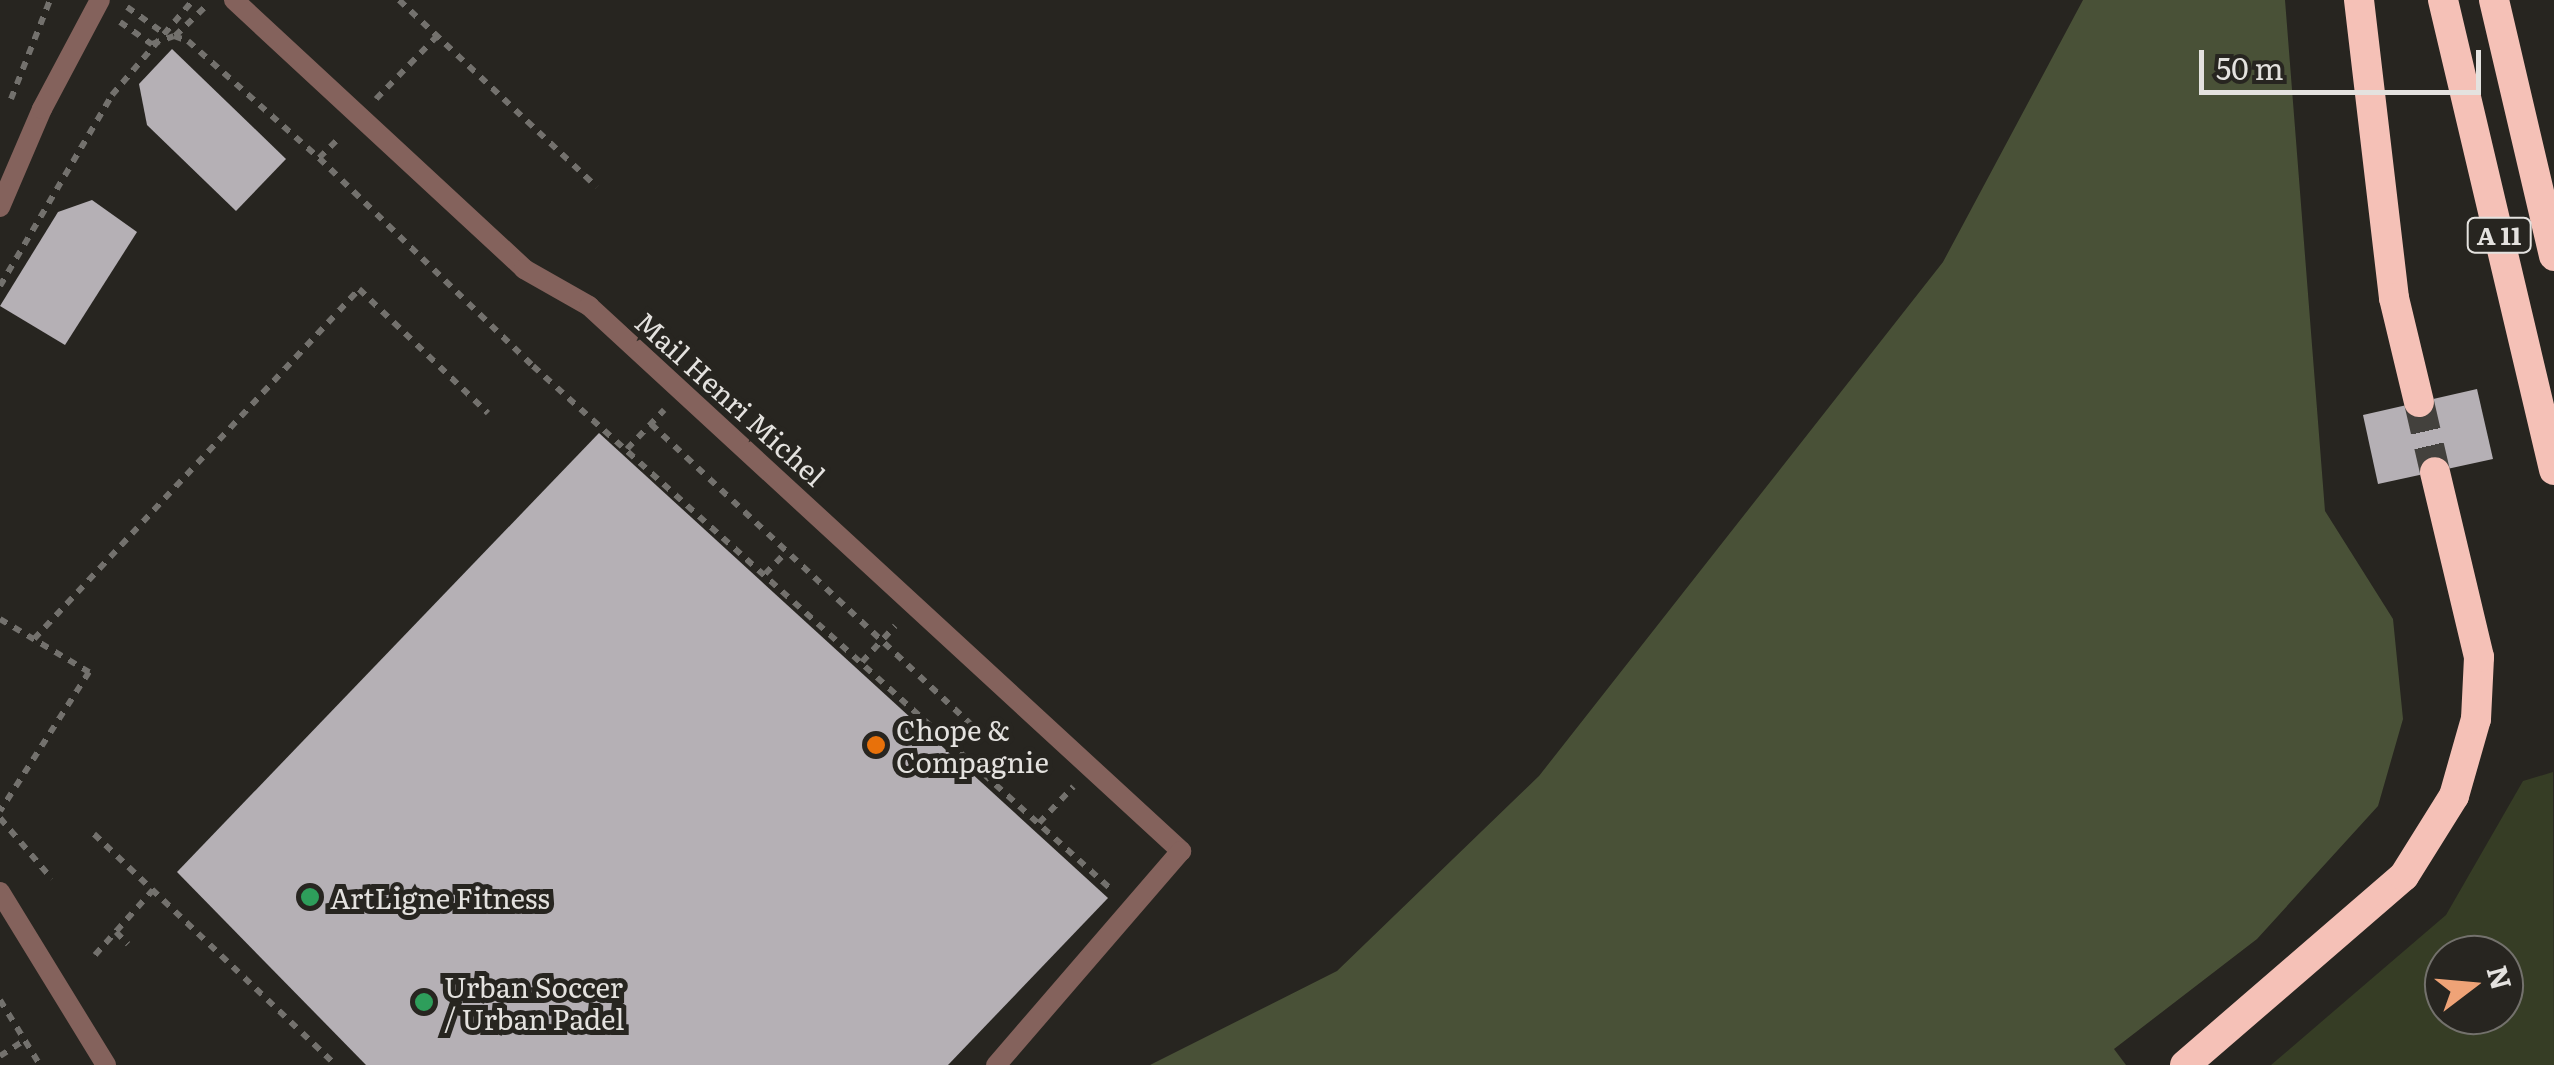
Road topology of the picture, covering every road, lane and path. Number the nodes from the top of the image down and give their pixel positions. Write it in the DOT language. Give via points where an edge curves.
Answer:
graph roads {
  1 [pos="50,0"];
  2 [pos="118,0"];
  3 [pos="193,0"];
  4 [pos="212,0"];
  5 [pos="234,0"];
  6 [pos="399,0"];
  7 [pos="2359,0"];
  8 [pos="2443,0"];
  9 [pos="2494,0"];
  10 [pos="98,3"];
  11 [pos="162,32"];
  12 [pos="174,36"];
  13 [pos="152,44"];
  14 [pos="8,109"];
  15 [pos="597,187"];
  16 [pos="0,207"];
  17 [pos="2554,256"];
  18 [pos="0,286"];
  19 [pos="681,390"];
  20 [pos="2419,402"];
  21 [pos="488,413"];
  22 [pos="652,424"];
  23 [pos="627,449"];
  24 [pos="2554,470"];
  25 [pos="2435,472"];
  26 [pos="785,553"];
  27 [pos="765,574"];
  28 [pos="916,604"];
  29 [pos="0,619"];
  30 [pos="34,639"];
  31 [pos="882,640"];
  32 [pos="862,662"];
  33 [pos="952,745"];
  34 [pos="1092,767"];
  35 [pos="0,814"];
  36 [pos="1039,822"];
  37 [pos="94,834"];
  38 [pos="52,879"];
  39 [pos="153,890"];
  40 [pos="0,892"];
  41 [pos="1132,908"];
  42 [pos="116,932"];
  43 [pos="128,944"];
  44 [pos="95,955"];
  45 [pos="0,1000"];
  46 [pos="25,1040"];
  47 [pos="0,1056"];
  48 [pos="40,1065"];
  49 [pos="106,1065"];
  50 [pos="336,1065"];
  51 [pos="996,1065"];
  52 [pos="2185,1065"];
  1 -- 14 [label="path"];
  2 -- 11 [label="path"];
  3 -- 11 [label="path"];
  4 -- 12 [label="path"];
  5 -- 19 [label="street, Mail Henri Michel" via="524,269 589,306"];
  6 -- 15 [label="path"];
  7 -- 20 [label="highway" via="2394,298"];
  8 -- 24 [label="highway, A 11"];
  9 -- 17 [label="highway, A 11"];
  10 -- 13 [label="path"];
  10 -- 16 [label="street"];
  11 -- 13 [label="path"];
  12 -- 13 [label="path"];
  12 -- 23 [label="path" via="188,41 319,158"];
  13 -- 18 [label="path" via="112,95"];
  19 -- 22 [label="path"];
  19 -- 28 [label="street, Mail Henri Michel"];
  21 -- 30 [label="path" via="359,289"];
  22 -- 23 [label="path"];
  22 -- 26 [label="path"];
  23 -- 27 [label="path"];
  25 -- 52 [label="highway" via="2479,657 2476,719 2454,796 2404,876"];
  26 -- 27 [label="path"];
  26 -- 31 [label="path"];
  27 -- 32 [label="path"];
  28 -- 31 [label="path"];
  28 -- 34 [label="street, Mail Henri Michel"];
  29 -- 30 [label="path"];
  30 -- 35 [label="path" via="89,672"];
  31 -- 32 [label="path"];
  31 -- 33 [label="path" via="971,724"];
  32 -- 33 [label="path"];
  33 -- 36 [label="path"];
  34 -- 36 [label="path"];
  34 -- 41 [label="street, Mail Henri Michel" via="1182,850"];
  35 -- 38 [label="path"];
  36 -- 41 [label="path"];
  37 -- 39 [label="path"];
  39 -- 42 [label="path"];
  39 -- 50 [label="path"];
  40 -- 49 [label="street"];
  41 -- 51 [label="street"];
  42 -- 43 [label="path"];
  42 -- 44 [label="path"];
  45 -- 46 [label="path"];
  46 -- 47 [label="path"];
  46 -- 48 [label="path"];
}
